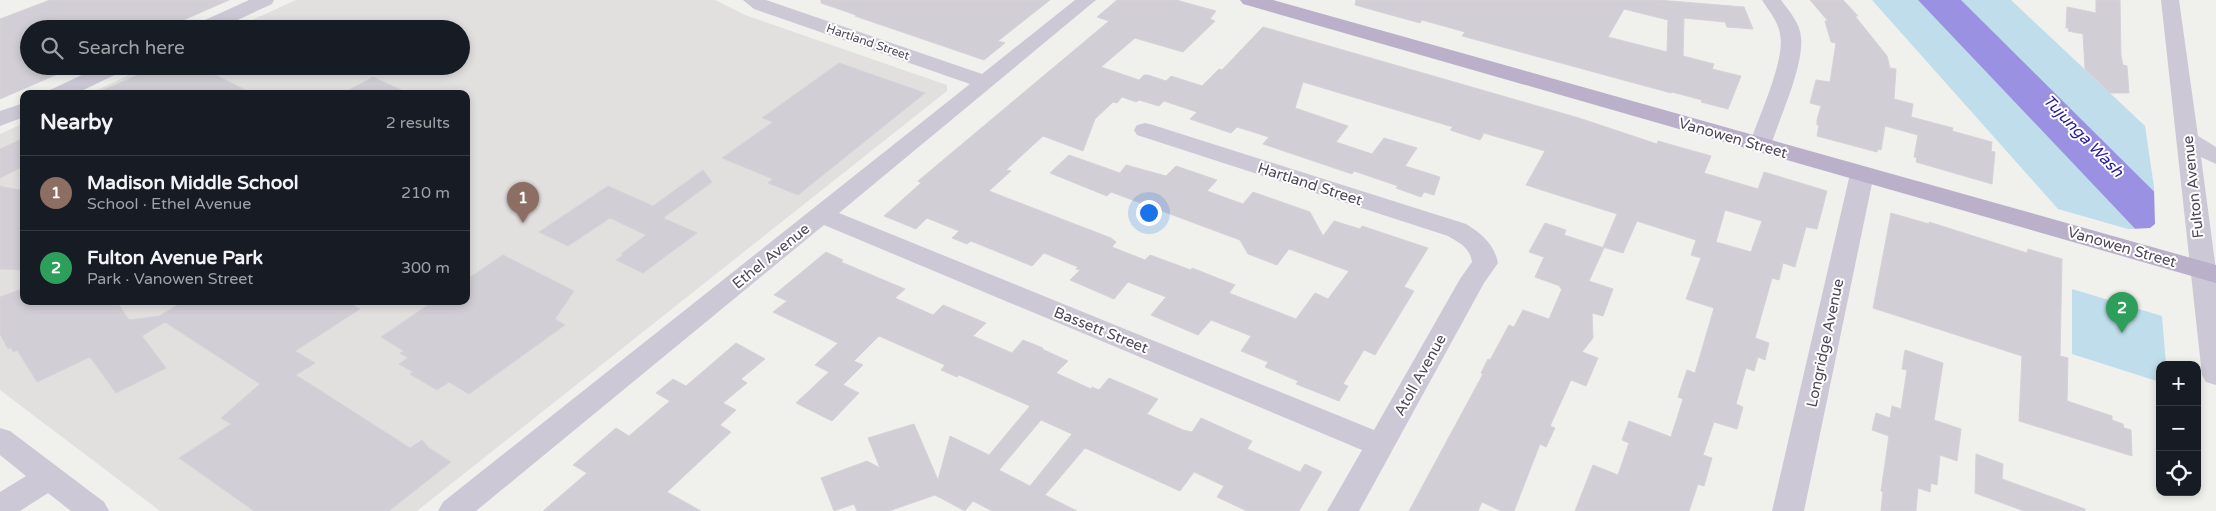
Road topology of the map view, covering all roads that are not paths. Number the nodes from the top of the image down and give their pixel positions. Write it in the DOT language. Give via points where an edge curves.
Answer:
graph roads {
  1 [pos="265,0"];
  2 [pos="752,0"];
  3 [pos="1087,0"];
  4 [pos="1250,0"];
  5 [pos="1771,0"];
  6 [pos="2170,0"];
  7 [pos="221,20"];
  8 [pos="98,75"];
  9 [pos="985,82"];
  10 [pos="66,90"];
  11 [pos="20,110"];
  12 [pos="0,119"];
  13 [pos="1145,130"];
  14 [pos="2188,140"];
  15 [pos="1760,145"];
  16 [pos="2216,157"];
  17 [pos="1862,174"];
  18 [pos="822,215"];
  19 [pos="1473,240"];
  20 [pos="2210,272"];
  21 [pos="2216,375"];
  22 [pos="0,439"];
  23 [pos="1380,445"];
  24 [pos="49,477"];
  25 [pos="0,508"];
  26 [pos="93,511"];
  27 [pos="454,511"];
  28 [pos="1343,511"];
  29 [pos="1788,511"];
  1 -- 7 [label="street"];
  2 -- 9 [label="street, Hartland Street"];
  3 -- 9 [label="street, Ethel Avenue"];
  4 -- 15 [label="main road, Vanowen Street"];
  5 -- 15 [label="street" via="1785,18 1791,38 1786,67"];
  6 -- 14 [label="street, Fulton Avenue"];
  8 -- 10 [label="street"];
  9 -- 18 [label="street, Ethel Avenue"];
  11 -- 12 [label="street"];
  13 -- 19 [label="street, Hartland Street" via="1445,226"];
  14 -- 16 [label="street"];
  14 -- 20 [label="street, Fulton Avenue" via="2197,229"];
  15 -- 17 [label="main road, Vanowen Street"];
  17 -- 20 [label="main road, Vanowen Street"];
  17 -- 29 [label="street, Longridge Avenue"];
  18 -- 23 [label="street, Bassett Street"];
  18 -- 27 [label="street, Ethel Avenue"];
  19 -- 23 [label="street, Atoll Avenue" via="1483,252 1485,264 1473,279"];
  20 -- 21 [label="street, Fulton Avenue"];
  22 -- 24 [label="street"];
  23 -- 28 [label="street, Atoll Avenue"];
  24 -- 25 [label="street"];
  24 -- 26 [label="street"];
}
